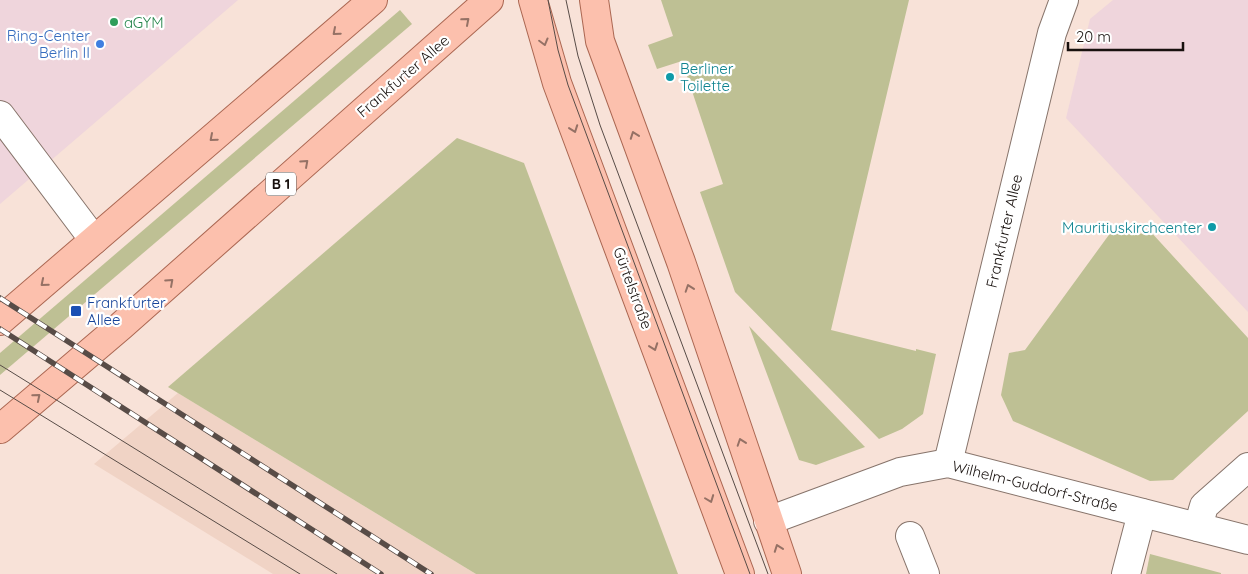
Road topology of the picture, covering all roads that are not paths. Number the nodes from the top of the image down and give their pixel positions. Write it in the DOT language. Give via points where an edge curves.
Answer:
graph roads {
  1 [pos="373,0"];
  2 [pos="490,0"];
  3 [pos="533,0"];
  4 [pos="594,0"];
  5 [pos="1064,0"];
  6 [pos="0,115"];
  7 [pos="94,240"];
  8 [pos="0,321"];
  9 [pos="0,429"];
  10 [pos="948,463"];
  11 [pos="1248,466"];
  12 [pos="1142,513"];
  13 [pos="768,521"];
  14 [pos="1198,527"];
  15 [pos="910,536"];
  16 [pos="1248,540"];
  17 [pos="740,574"];
  18 [pos="787,574"];
  19 [pos="925,574"];
  20 [pos="1126,574"];
  1 -- 7 [label="main road, one-way"];
  9 -- 2 [label="main road, Frankfurter Allee / B 1, one-way"];
  3 -- 17 [label="main road, Gürtelstraße, one-way" via="557,83"];
  13 -- 4 [label="main road, one-way" via="681,262 600,41"];
  5 -- 10 [label="street, Frankfurter Allee" via="1052,33"];
  6 -- 7 [label="street"];
  7 -- 8 [label="main road, one-way"];
  10 -- 12 [label="street, Wilhelm-Guddorf-Straße"];
  10 -- 13 [label="street, Wilhelm-Guddorf-Straße" via="900,472"];
  11 -- 14 [label="street" via="1204,506"];
  12 -- 14 [label="street, Wilhelm-Guddorf-Straße"];
  12 -- 20 [label="street"];
  18 -- 13 [label="main road, one-way"];
  14 -- 16 [label="street, Wilhelm-Guddorf-Straße"];
  15 -- 19 [label="street"];
}
